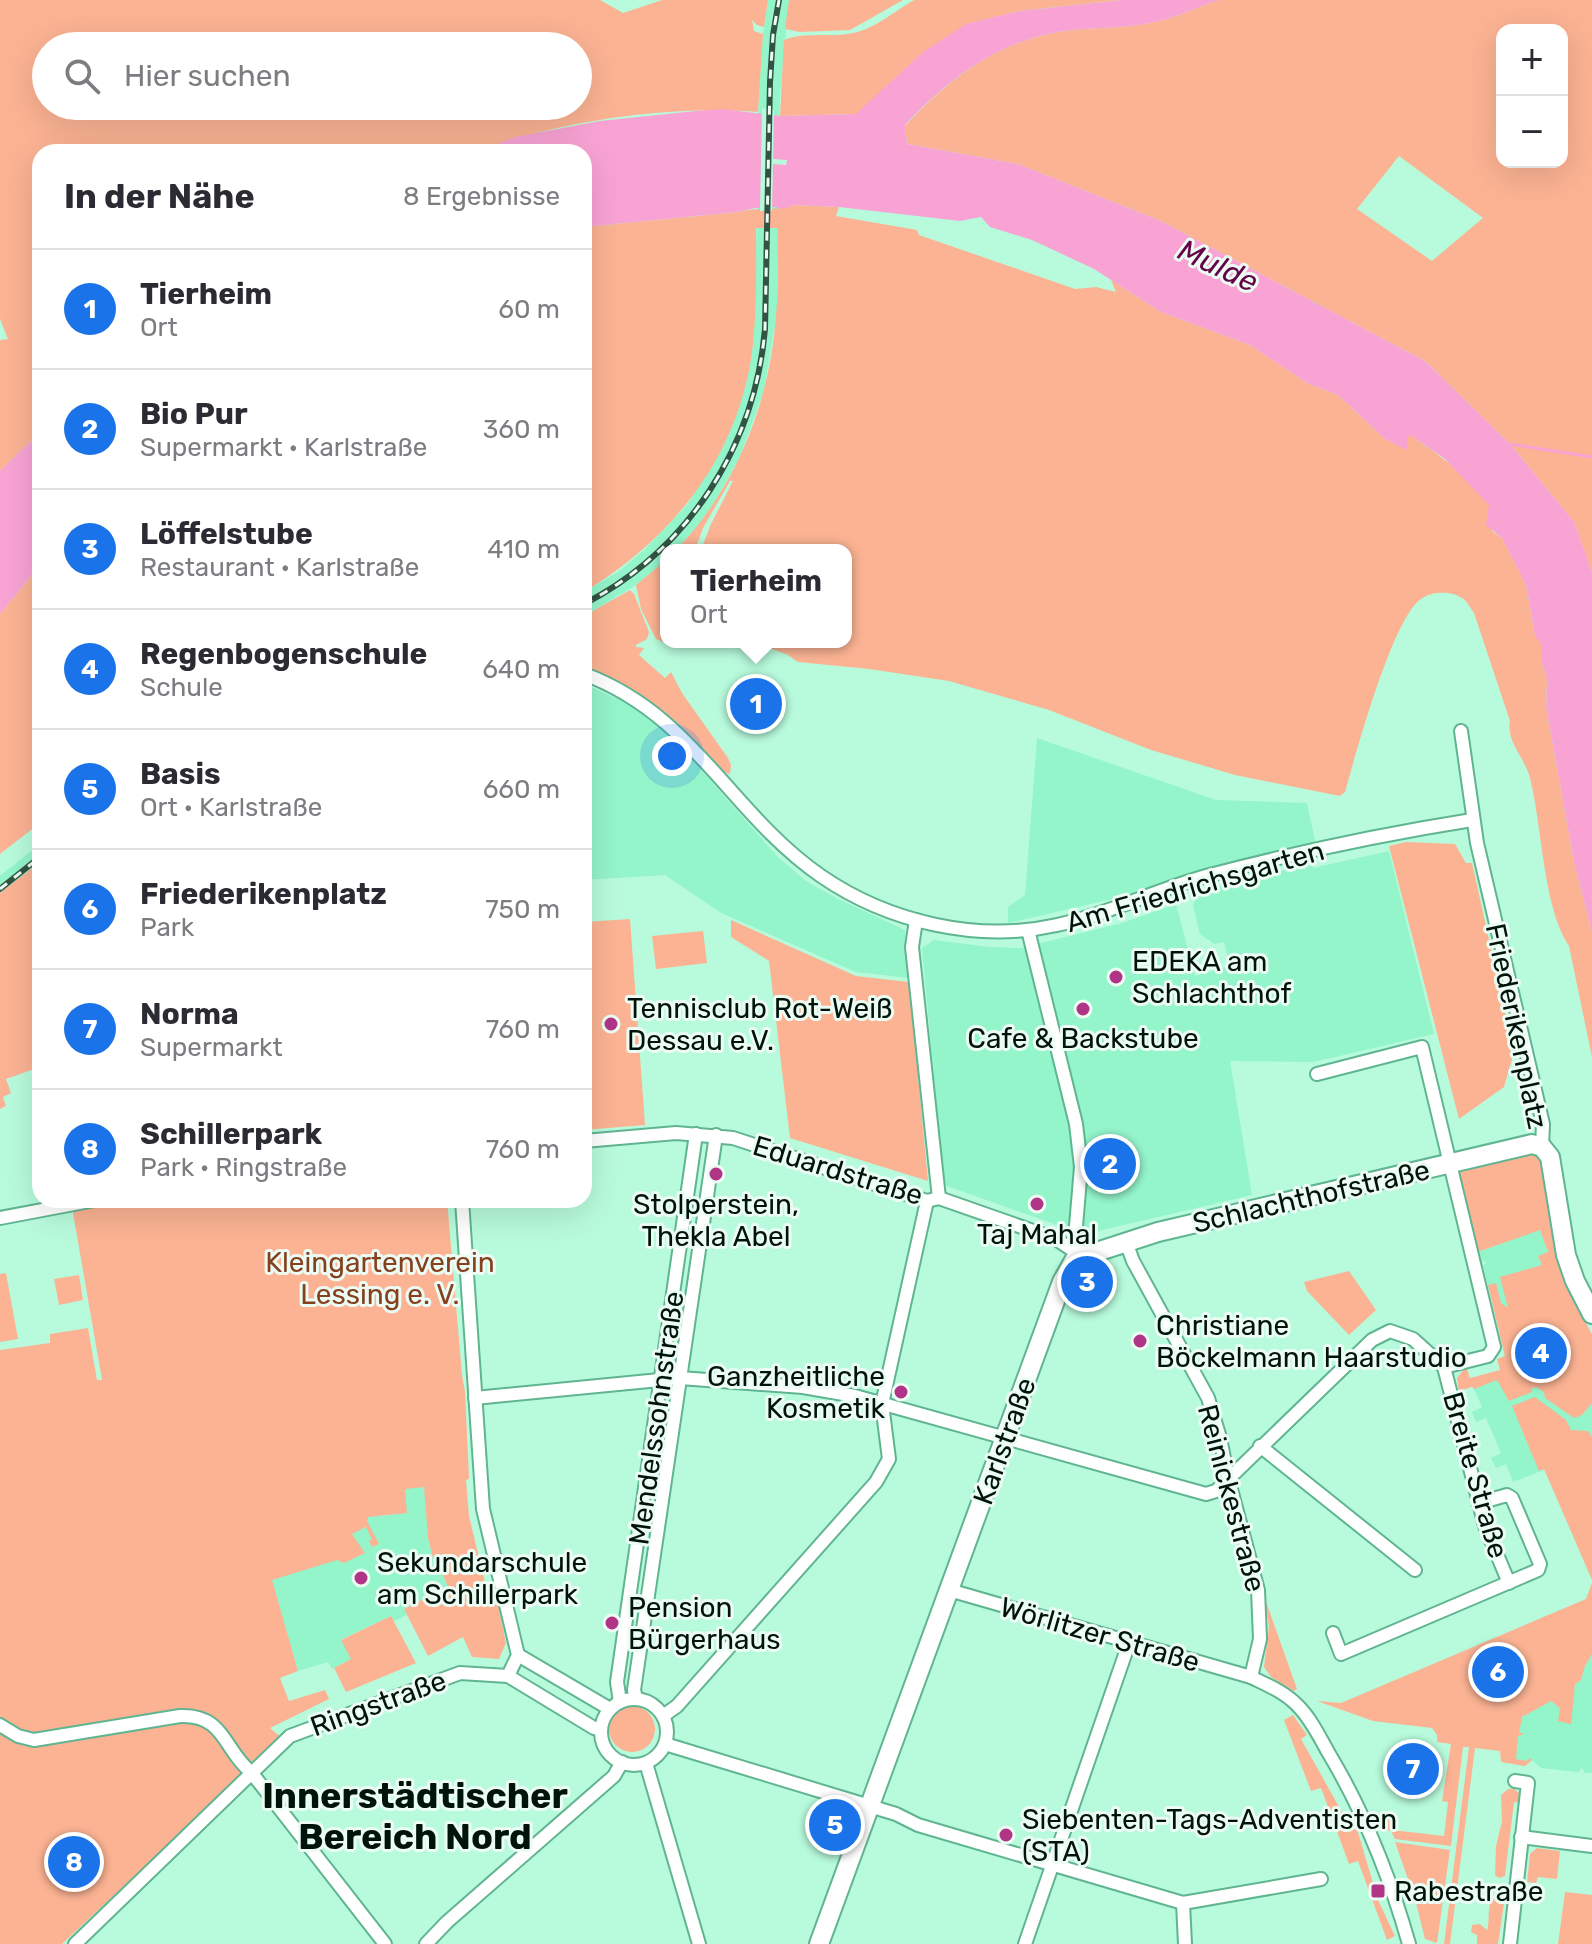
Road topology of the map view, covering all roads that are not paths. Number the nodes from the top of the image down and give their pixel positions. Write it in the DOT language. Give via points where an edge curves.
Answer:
graph roads {
  1 [pos="592,678"];
  2 [pos="1461,731"];
  3 [pos="1472,820"];
  4 [pos="916,920"];
  5 [pos="1028,930"];
  6 [pos="1317,1074"];
  7 [pos="696,1134"];
  8 [pos="716,1135"];
  9 [pos="592,1140"];
  10 [pos="1542,1147"];
  11 [pos="1449,1163"];
  12 [pos="933,1200"];
  13 [pos="53,1208"];
  14 [pos="463,1208"];
  15 [pos="0,1218"];
  16 [pos="1126,1242"];
  17 [pos="1080,1255"];
  18 [pos="1592,1314"];
  19 [pos="1444,1367"];
  20 [pos="680,1378"];
  21 [pos="662,1382"];
  22 [pos="475,1398"];
  23 [pos="882,1404"];
  24 [pos="1004,1439"];
  25 [pos="1260,1446"];
  26 [pos="1228,1478"];
  27 [pos="1479,1503"];
  28 [pos="1415,1570"];
  29 [pos="1509,1583"];
  30 [pos="949,1590"];
  31 [pos="1333,1633"];
  32 [pos="1129,1643"];
  33 [pos="518,1655"];
  34 [pos="508,1676"];
  35 [pos="1251,1677"];
  36 [pos="636,1698"];
  37 [pos="615,1705"];
  38 [pos="663,1716"];
  39 [pos="0,1725"];
  40 [pos="601,1730"];
  41 [pos="665,1744"];
  42 [pos="622,1762"];
  43 [pos="646,1763"];
  44 [pos="251,1772"];
  45 [pos="1515,1781"];
  46 [pos="870,1807"];
  47 [pos="1521,1837"];
  48 [pos="1592,1846"];
  49 [pos="1054,1865"];
  50 [pos="1321,1879"];
  51 [pos="1183,1903"];
  52 [pos="75,1944"];
  53 [pos="385,1944"];
  54 [pos="426,1944"];
  55 [pos="699,1944"];
  56 [pos="819,1944"];
  57 [pos="1025,1944"];
  58 [pos="1185,1944"];
  59 [pos="1409,1944"];
  60 [pos="1510,1944"];
  1 -- 4 [label="street, Am Friedrichsgarten" via="629,694 662,718 756,819 810,868 864,901"];
  2 -- 3 [label="street, Friederikenplatz"];
  3 -- 5 [label="street, Am Friedrichsgarten" via="1269,860"];
  3 -- 10 [label="street, Friederikenplatz" via="1543,1124"];
  4 -- 5 [label="street, Am Friedrichsgarten" via="975,930"];
  4 -- 12 [label="street" via="912,947"];
  5 -- 17 [label="street" via="1078,1135"];
  6 -- 11 [label="street" via="1422,1047"];
  7 -- 8 [label="street, Eduardstraße"];
  7 -- 9 [label="street, Eduardstraße"];
  7 -- 21 [label="street, Mendelssohnstraße"];
  8 -- 12 [label="street, Eduardstraße"];
  8 -- 20 [label="street, Mendelssohnstraße"];
  10 -- 11 [label="main road, Schlachthofstraße" via="1524,1145"];
  10 -- 18 [label="main road, Friederikenplatz" via="1552,1165 1566,1255"];
  11 -- 16 [label="main road, Schlachthofstraße"];
  11 -- 19 [label="street" via="1494,1347 1488,1356"];
  12 -- 17 [label="street, Eduardstraße" via="1056,1239"];
  12 -- 23 [label="street"];
  13 -- 15 [label="street"];
  14 -- 22 [label="street"];
  16 -- 17 [label="main road, Schlachthofstraße"];
  16 -- 26 [label="street, Reinickestraße" via="1208,1398"];
  17 -- 24 [label="main road, Karlstraße" via="1066,1271"];
  19 -- 25 [label="street" via="1413,1339 1390,1331 1372,1340"];
  19 -- 27 [label="street, Breite Straße"];
  20 -- 21 [label="street"];
  20 -- 23 [label="street" via="803,1387"];
  20 -- 36 [label="street, Mendelssohnstraße"];
  21 -- 22 [label="street"];
  21 -- 37 [label="street, Mendelssohnstraße"];
  22 -- 33 [label="street" via="483,1509"];
  23 -- 24 [label="street"];
  23 -- 38 [label="street" via="889,1459 880,1476"];
  24 -- 26 [label="street" via="1194,1492 1216,1491"];
  24 -- 30 [label="main road, Karlstraße"];
  25 -- 26 [label="street"];
  25 -- 28 [label="street"];
  26 -- 35 [label="street, Reinickestraße" via="1258,1590 1260,1639"];
  27 -- 29 [label="street, Breite Straße"];
  27 -- 29 [label="street" via="1512,1498 1540,1564 1538,1570"];
  29 -- 31 [label="street" via="1341,1654"];
  30 -- 32 [label="street, Wörlitzer Straße"];
  30 -- 46 [label="main road, Karlstraße"];
  32 -- 35 [label="street, Wörlitzer Straße"];
  32 -- 49 [label="street"];
  33 -- 34 [label="street"];
  33 -- 37 [label="street"];
  34 -- 40 [label="street, Ringstraße"];
  34 -- 44 [label="street, Ringstraße" via="460,1673 290,1736"];
  35 -- 59 [label="street" via="1297,1704 1316,1731 1362,1813"];
  36 -- 37 [label="street"];
  36 -- 38 [label="street" via="652,1703"];
  37 -- 40 [label="street"];
  38 -- 41 [label="street"];
  39 -- 44 [label="street" via="26,1739 46,1740 190,1716 220,1731"];
  40 -- 42 [label="street" via="606,1749"];
  41 -- 43 [label="street"];
  41 -- 46 [label="street"];
  42 -- 43 [label="street"];
  42 -- 54 [label="street" via="614,1776"];
  43 -- 55 [label="street"];
  44 -- 52 [label="street, Ringstraße"];
  44 -- 53 [label="street"];
  45 -- 47 [label="street" via="1528,1783"];
  46 -- 49 [label="street"];
  46 -- 56 [label="main road, Karlstraße"];
  47 -- 48 [label="street"];
  47 -- 60 [label="street"];
  49 -- 51 [label="street"];
  49 -- 57 [label="street"];
  50 -- 51 [label="street"];
  51 -- 58 [label="street"];
}
